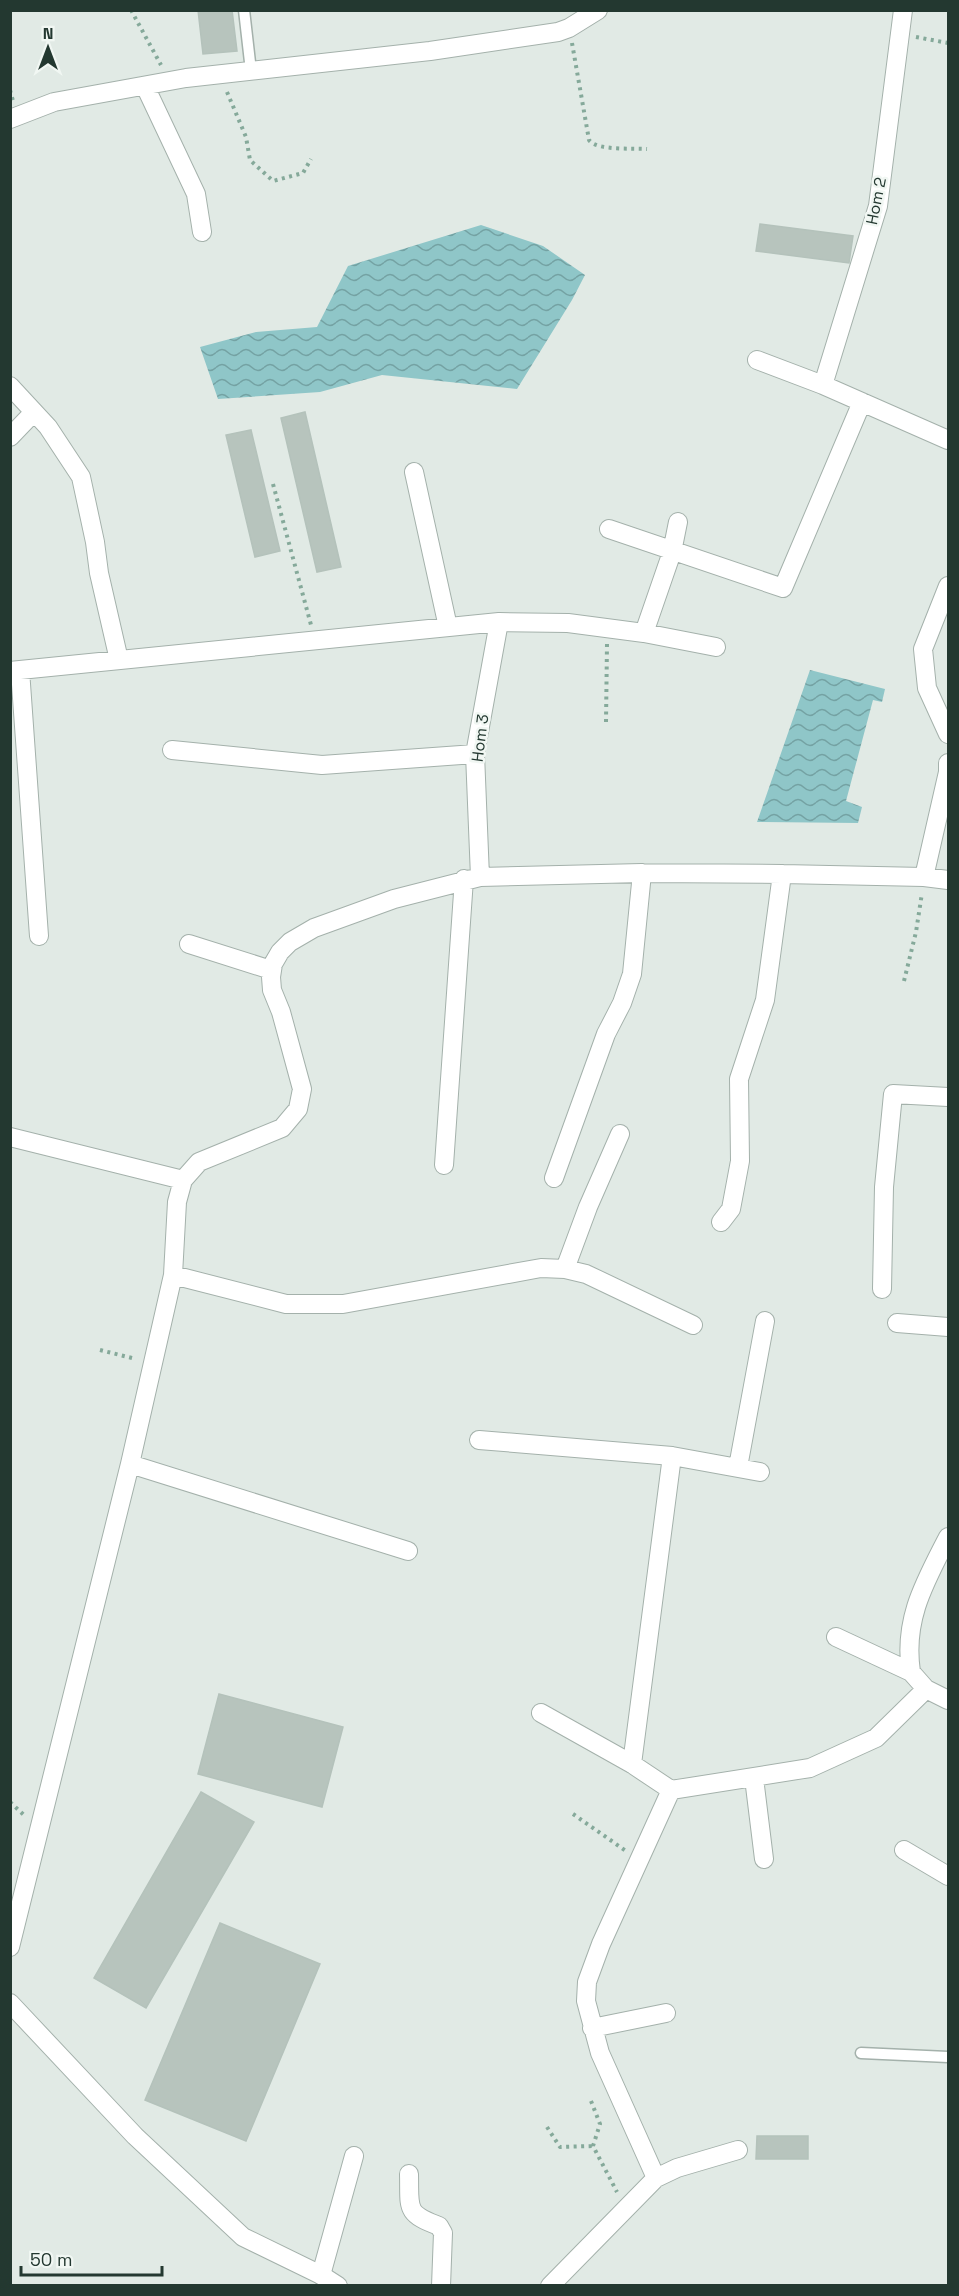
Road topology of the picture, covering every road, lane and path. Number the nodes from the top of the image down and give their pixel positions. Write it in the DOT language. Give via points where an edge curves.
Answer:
graph roads {
  1 [pos="131,10"];
  2 [pos="244,10"];
  3 [pos="598,10"];
  4 [pos="903,10"];
  5 [pos="569,28"];
  6 [pos="900,34"];
  7 [pos="948,43"];
  8 [pos="251,71"];
  9 [pos="220,74"];
  10 [pos="171,81"];
  11 [pos="146,86"];
  12 [pos="10,119"];
  13 [pos="647,149"];
  14 [pos="310,159"];
  15 [pos="202,232"];
  16 [pos="757,360"];
  17 [pos="823,385"];
  18 [pos="10,386"];
  19 [pos="862,402"];
  20 [pos="34,412"];
  21 [pos="10,436"];
  22 [pos="948,440"];
  23 [pos="414,472"];
  24 [pos="273,484"];
  25 [pos="678,522"];
  26 [pos="609,529"];
  27 [pos="672,552"];
  28 [pos="948,586"];
  29 [pos="499,622"];
  30 [pos="448,627"];
  31 [pos="607,628"];
  32 [pos="644,633"];
  33 [pos="315,640"];
  34 [pos="716,647"];
  35 [pos="120,660"];
  36 [pos="15,671"];
  37 [pos="606,722"];
  38 [pos="948,735"];
  39 [pos="172,750"];
  40 [pos="475,754"];
  41 [pos="948,763"];
  42 [pos="642,873"];
  43 [pos="782,874"];
  44 [pos="924,877"];
  45 [pos="472,878"];
  46 [pos="948,880"];
  47 [pos="39,936"];
  48 [pos="189,944"];
  49 [pos="272,970"];
  50 [pos="904,981"];
  51 [pos="948,1097"];
  52 [pos="620,1134"];
  53 [pos="10,1137"];
  54 [pos="444,1165"];
  55 [pos="554,1178"];
  56 [pos="183,1180"];
  57 [pos="721,1222"];
  58 [pos="565,1269"];
  59 [pos="173,1275"];
  60 [pos="882,1289"];
  61 [pos="765,1321"];
  62 [pos="897,1323"];
  63 [pos="693,1325"];
  64 [pos="948,1327"];
  65 [pos="100,1350"];
  66 [pos="152,1362"];
  67 [pos="479,1440"];
  68 [pos="672,1456"];
  69 [pos="130,1464"];
  70 [pos="738,1467"];
  71 [pos="760,1472"];
  72 [pos="948,1537"];
  73 [pos="408,1551"];
  74 [pos="836,1637"];
  75 [pos="911,1672"];
  76 [pos="926,1689"];
  77 [pos="948,1700"];
  78 [pos="541,1713"];
  79 [pos="632,1764"];
  80 [pos="754,1778"];
  81 [pos="671,1790"];
  82 [pos="573,1814"];
  83 [pos="904,1850"];
  84 [pos="764,1859"];
  85 [pos="639,1860"];
  86 [pos="948,1876"];
  87 [pos="10,1947"];
  88 [pos="10,2003"];
  89 [pos="666,2013"];
  90 [pos="592,2028"];
  91 [pos="861,2053"];
  92 [pos="948,2056"];
  93 [pos="591,2102"];
  94 [pos="547,2127"];
  95 [pos="593,2146"];
  96 [pos="738,2150"];
  97 [pos="354,2156"];
  98 [pos="409,2174"];
  99 [pos="656,2178"];
  100 [pos="626,2208"];
  101 [pos="321,2275"];
  102 [pos="338,2286"];
  103 [pos="441,2286"];
  104 [pos="549,2286"];
  1 -- 10 [label="path"];
  2 -- 8 [label="lane"];
  3 -- 5 [label="street"];
  4 -- 6 [label="street, Hom 2"];
  5 -- 8 [label="street" via="430,51"];
  5 -- 13 [label="path" via="589,140 603,147"];
  6 -- 7 [label="path"];
  6 -- 17 [label="street, Hom 2" via="878,206"];
  8 -- 9 [label="street"];
  9 -- 10 [label="street"];
  9 -- 14 [label="path" via="246,136 250,160 273,182 303,173"];
  10 -- 11 [label="street"];
  11 -- 12 [label="street" via="54,102"];
  11 -- 15 [label="street" via="196,194"];
  16 -- 17 [label="street"];
  17 -- 19 [label="street"];
  18 -- 20 [label="street"];
  19 -- 22 [label="street"];
  19 -- 27 [label="street" via="783,588"];
  20 -- 21 [label="street"];
  20 -- 35 [label="street" via="81,477"];
  23 -- 30 [label="street"];
  24 -- 33 [label="path"];
  25 -- 27 [label="street"];
  26 -- 27 [label="street"];
  27 -- 32 [label="street"];
  28 -- 38 [label="street" via="924,649 927,688"];
  29 -- 30 [label="street"];
  29 -- 31 [label="street"];
  29 -- 40 [label="street, Hom 3"];
  30 -- 33 [label="street"];
  31 -- 32 [label="street"];
  31 -- 37 [label="path"];
  32 -- 34 [label="street"];
  33 -- 35 [label="street"];
  35 -- 36 [label="street"];
  36 -- 47 [label="street"];
  39 -- 40 [label="street" via="322,765"];
  40 -- 45 [label="street, Hom 3"];
  41 -- 44 [label="street"];
  42 -- 43 [label="street"];
  42 -- 45 [label="street"];
  42 -- 55 [label="street" via="632,974 602,1044"];
  43 -- 44 [label="street"];
  43 -- 57 [label="street" via="765,1000 739,1079 740,1161 731,1209"];
  44 -- 46 [label="street"];
  44 -- 50 [label="path"];
  45 -- 49 [label="street" via="394,899 314,928 290,942 280,952"];
  45 -- 54 [label="street, Hom 3"];
  48 -- 49 [label="street"];
  49 -- 56 [label="street" via="272,990 302,1089 298,1109 282,1128 199,1162"];
  51 -- 60 [label="street" via="893,1094 884,1186"];
  52 -- 58 [label="street"];
  53 -- 56 [label="street"];
  56 -- 59 [label="street" via="177,1202"];
  58 -- 59 [label="street" via="541,1268 343,1304 286,1304"];
  58 -- 63 [label="street" via="586,1274"];
  59 -- 66 [label="street"];
  61 -- 70 [label="street"];
  62 -- 64 [label="street"];
  65 -- 66 [label="path"];
  66 -- 69 [label="street"];
  67 -- 68 [label="street"];
  68 -- 70 [label="street"];
  68 -- 79 [label="street"];
  69 -- 73 [label="street"];
  69 -- 87 [label="street"];
  70 -- 71 [label="street"];
  72 -- 75 [label="street" via="920,1591 908,1656"];
  74 -- 75 [label="street"];
  75 -- 76 [label="street"];
  76 -- 77 [label="street"];
  76 -- 80 [label="street" via="876,1738 810,1768"];
  78 -- 79 [label="street"];
  79 -- 81 [label="street"];
  80 -- 81 [label="street"];
  80 -- 84 [label="street"];
  81 -- 85 [label="street"];
  82 -- 85 [label="path"];
  83 -- 86 [label="street"];
  85 -- 90 [label="street" via="587,1982 586,2001"];
  88 -- 101 [label="street" via="135,2136 243,2237"];
  89 -- 90 [label="street"];
  90 -- 99 [label="street"];
  91 -- 92 [label="lane"];
  93 -- 95 [label="path" via="600,2124"];
  94 -- 95 [label="path" via="560,2147"];
  95 -- 100 [label="path"];
  96 -- 99 [label="street"];
  97 -- 101 [label="street"];
  98 -- 103 [label="street" via="413,2213 439,2226 442,2233"];
  99 -- 100 [label="street"];
  100 -- 104 [label="street"];
  101 -- 102 [label="street"];
}
